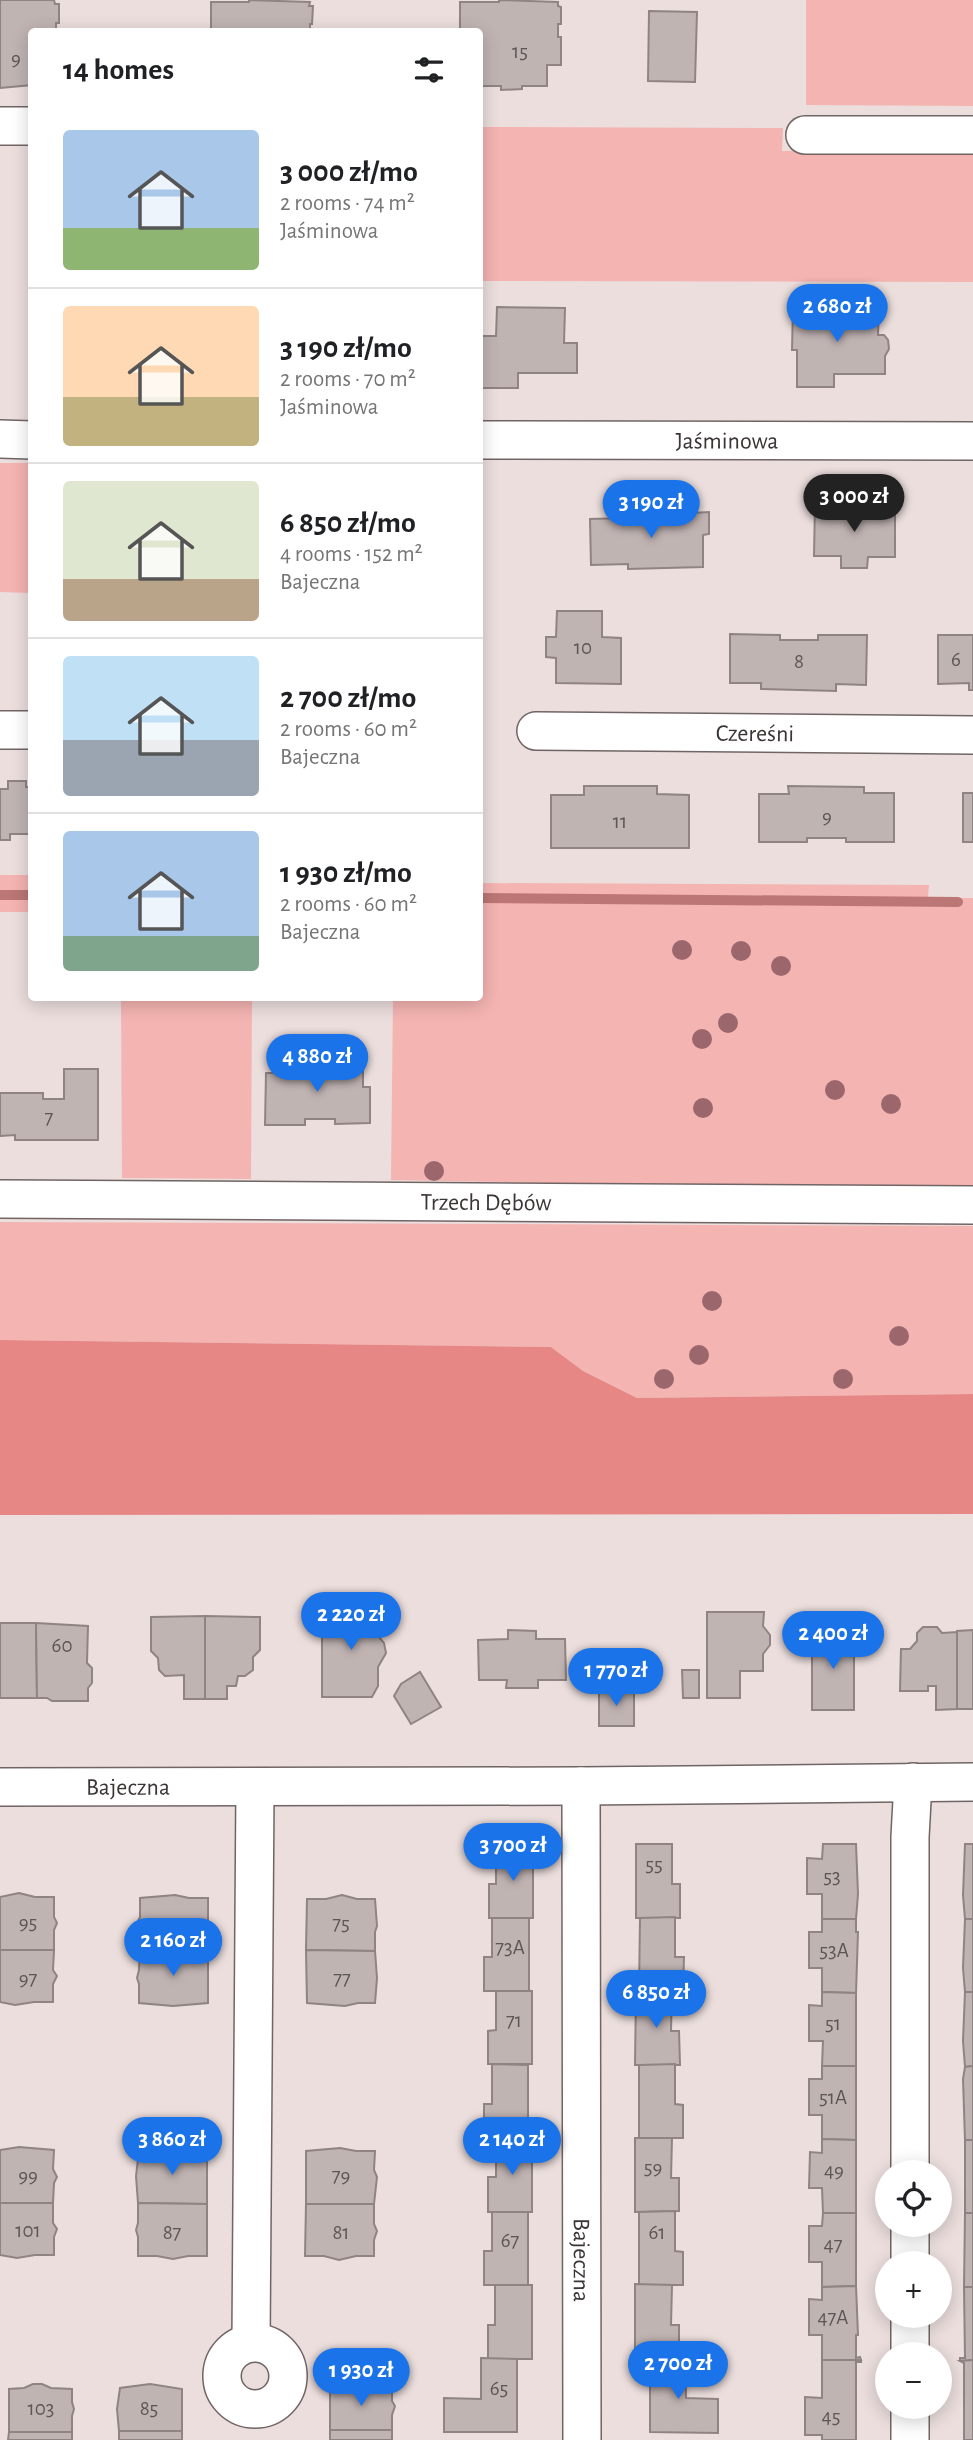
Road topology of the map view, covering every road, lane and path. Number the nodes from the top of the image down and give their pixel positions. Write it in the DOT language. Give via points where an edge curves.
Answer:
graph roads {
  1 [pos="0,125"];
  2 [pos="28,126"];
  3 [pos="805,135"];
  4 [pos="973,135"];
  5 [pos="0,439"];
  6 [pos="28,440"];
  7 [pos="483,440"];
  8 [pos="973,441"];
  9 [pos="0,730"];
  10 [pos="28,730"];
  11 [pos="536,731"];
  12 [pos="973,735"];
  13 [pos="0,1199"];
  14 [pos="973,1205"];
  15 [pos="913,1782"];
  16 [pos="973,1782"];
  17 [pos="580,1786"];
  18 [pos="0,1787"];
  19 [pos="255,1787"];
  20 [pos="910,2160"];
  21 [pos="251,2342"];
  22 [pos="910,2419"];
  23 [pos="582,2440"];
  24 [pos="910,2440"];
  1 -- 2 [label="street"];
  3 -- 4 [label="street"];
  5 -- 6 [label="street"];
  7 -- 8 [label="street, Jaśminowa"];
  9 -- 10 [label="street"];
  11 -- 12 [label="street, Czereśni"];
  13 -- 14 [label="street, Trzech Dębów"];
  15 -- 16 [label="street, Bajeczna"];
  15 -- 17 [label="street, Bajeczna"];
  15 -- 20 [label="street"];
  17 -- 19 [label="street, Bajeczna"];
  17 -- 23 [label="street, Bajeczna"];
  18 -- 19 [label="street, Bajeczna"];
  19 -- 21 [label="street"];
  22 -- 24 [label="street"];
}
